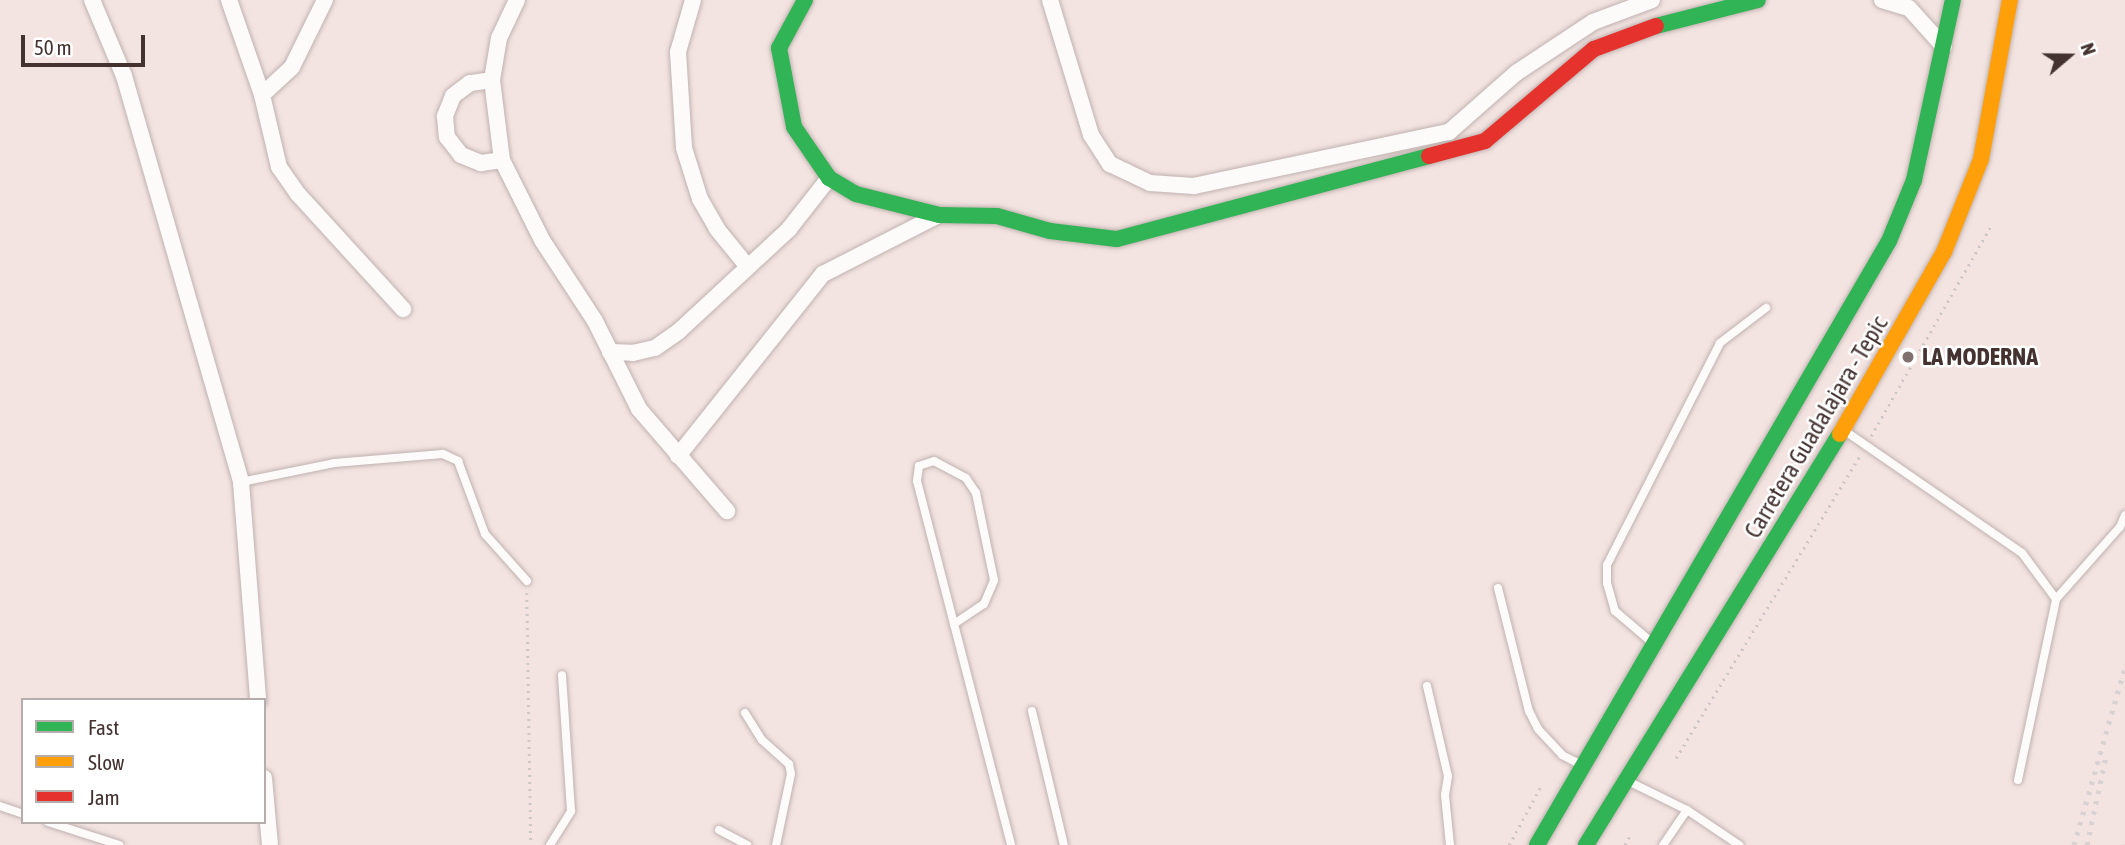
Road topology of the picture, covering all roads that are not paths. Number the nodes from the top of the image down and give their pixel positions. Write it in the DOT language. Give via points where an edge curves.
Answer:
graph roads {
  1 [pos="92,0"];
  2 [pos="229,0"];
  3 [pos="325,0"];
  4 [pos="517,0"];
  5 [pos="693,0"];
  6 [pos="805,0"];
  7 [pos="1050,0"];
  8 [pos="1652,0"];
  9 [pos="1758,0"];
  10 [pos="1882,0"];
  11 [pos="1953,0"];
  12 [pos="2010,0"];
  13 [pos="1695,7"];
  14 [pos="1944,47"];
  15 [pos="1539,58"];
  16 [pos="492,80"];
  17 [pos="1555,81"];
  18 [pos="262,95"];
  19 [pos="1480,105"];
  20 [pos="1499,128"];
  21 [pos="1318,159"];
  22 [pos="502,160"];
  23 [pos="829,178"];
  24 [pos="1327,185"];
  25 [pos="939,215"];
  26 [pos="748,267"];
  27 [pos="1766,308"];
  28 [pos="403,309"];
  29 [pos="610,352"];
  30 [pos="1843,429"];
  31 [pos="678,456"];
  32 [pos="241,482"];
  33 [pos="727,511"];
  34 [pos="2125,515"];
  35 [pos="527,581"];
  36 [pos="1498,588"];
  37 [pos="2056,599"];
  38 [pos="954,624"];
  39 [pos="1654,644"];
  40 [pos="562,675"];
  41 [pos="1427,686"];
  42 [pos="258,698"];
  43 [pos="1032,711"];
  44 [pos="745,713"];
  45 [pos="1583,766"];
  46 [pos="1626,780"];
  47 [pos="2018,780"];
  48 [pos="266,800"];
  49 [pos="0,806"];
  50 [pos="1687,810"];
  51 [pos="21,813"];
  52 [pos="54,824"];
  53 [pos="719,830"];
  54 [pos="120,845"];
  55 [pos="270,845"];
  56 [pos="550,845"];
  57 [pos="747,845"];
  58 [pos="776,845"];
  59 [pos="1011,845"];
  60 [pos="1064,845"];
  61 [pos="1450,845"];
  62 [pos="1537,845"];
  63 [pos="1586,845"];
  64 [pos="1663,845"];
  65 [pos="1739,845"];
  1 -- 32 [label="street" via="124,76"];
  2 -- 18 [label="street"];
  3 -- 18 [label="street" via="292,67"];
  4 -- 16 [label="street" via="499,37"];
  5 -- 26 [label="street" via="678,52 684,148 700,199"];
  6 -- 23 [label="main road" via="779,48 793,127"];
  7 -- 21 [label="street" via="1091,135 1110,164 1150,183 1195,186"];
  8 -- 15 [label="street" via="1593,22"];
  9 -- 13 [label="main road"];
  10 -- 14 [label="street" via="1909,8"];
  11 -- 14 [label="main road, Carretera Guadalajara - Tepic"];
  12 -- 30 [label="main road, Carretera Guadalajara - Tepic" via="1981,159 1944,252"];
  13 -- 17 [label="main road" via="1594,49"];
  14 -- 39 [label="main road, Carretera Guadalajara - Tepic" via="1914,180 1889,241"];
  15 -- 17 [label="street"];
  15 -- 19 [label="street"];
  16 -- 22 [label="street"];
  16 -- 22 [label="street" via="470,83 453,96 444,116 447,138 461,155 481,163"];
  17 -- 20 [label="main road"];
  18 -- 28 [label="street" via="279,167"];
  19 -- 20 [label="street"];
  19 -- 21 [label="street" via="1449,132"];
  20 -- 24 [label="main road" via="1485,141"];
  21 -- 24 [label="street"];
  22 -- 29 [label="street" via="542,240 589,310"];
  23 -- 25 [label="main road" via="856,194"];
  23 -- 26 [label="street" via="789,229"];
  24 -- 25 [label="main road" via="1117,239 1050,231 997,216"];
  25 -- 31 [label="street" via="823,274"];
  26 -- 29 [label="street" via="655,348 634,354"];
  27 -- 39 [label="lane" via="1720,343 1607,565 1606,583 1615,611"];
  29 -- 31 [label="street" via="639,409"];
  30 -- 37 [label="lane" via="2022,553"];
  30 -- 46 [label="main road, Carretera Guadalajara - Tepic"];
  31 -- 33 [label="street"];
  32 -- 35 [label="lane" via="334,463 443,454 458,461 485,534"];
  32 -- 42 [label="street"];
  34 -- 37 [label="lane"];
  36 -- 45 [label="lane" via="1529,711 1538,729 1562,755"];
  37 -- 47 [label="lane"];
  38 -- 38 [label="lane" via="984,604 994,580 976,494 966,478 934,461 919,466 917,481"];
  38 -- 59 [label="lane"];
  39 -- 45 [label="main road, Carretera Guadalajara - Tepic"];
  40 -- 56 [label="lane" via="571,811"];
  41 -- 61 [label="lane" via="1448,776 1445,821"];
  43 -- 60 [label="lane"];
  44 -- 58 [label="lane" via="762,740 789,764 791,774"];
  45 -- 62 [label="main road, Carretera Guadalajara - Tepic"];
  46 -- 50 [label="lane"];
  46 -- 63 [label="main road, Carretera Guadalajara - Tepic"];
  48 -- 55 [label="street"];
  49 -- 51 [label="lane"];
  50 -- 64 [label="lane"];
  50 -- 65 [label="lane"];
  52 -- 54 [label="lane"];
  53 -- 57 [label="lane"];
}
